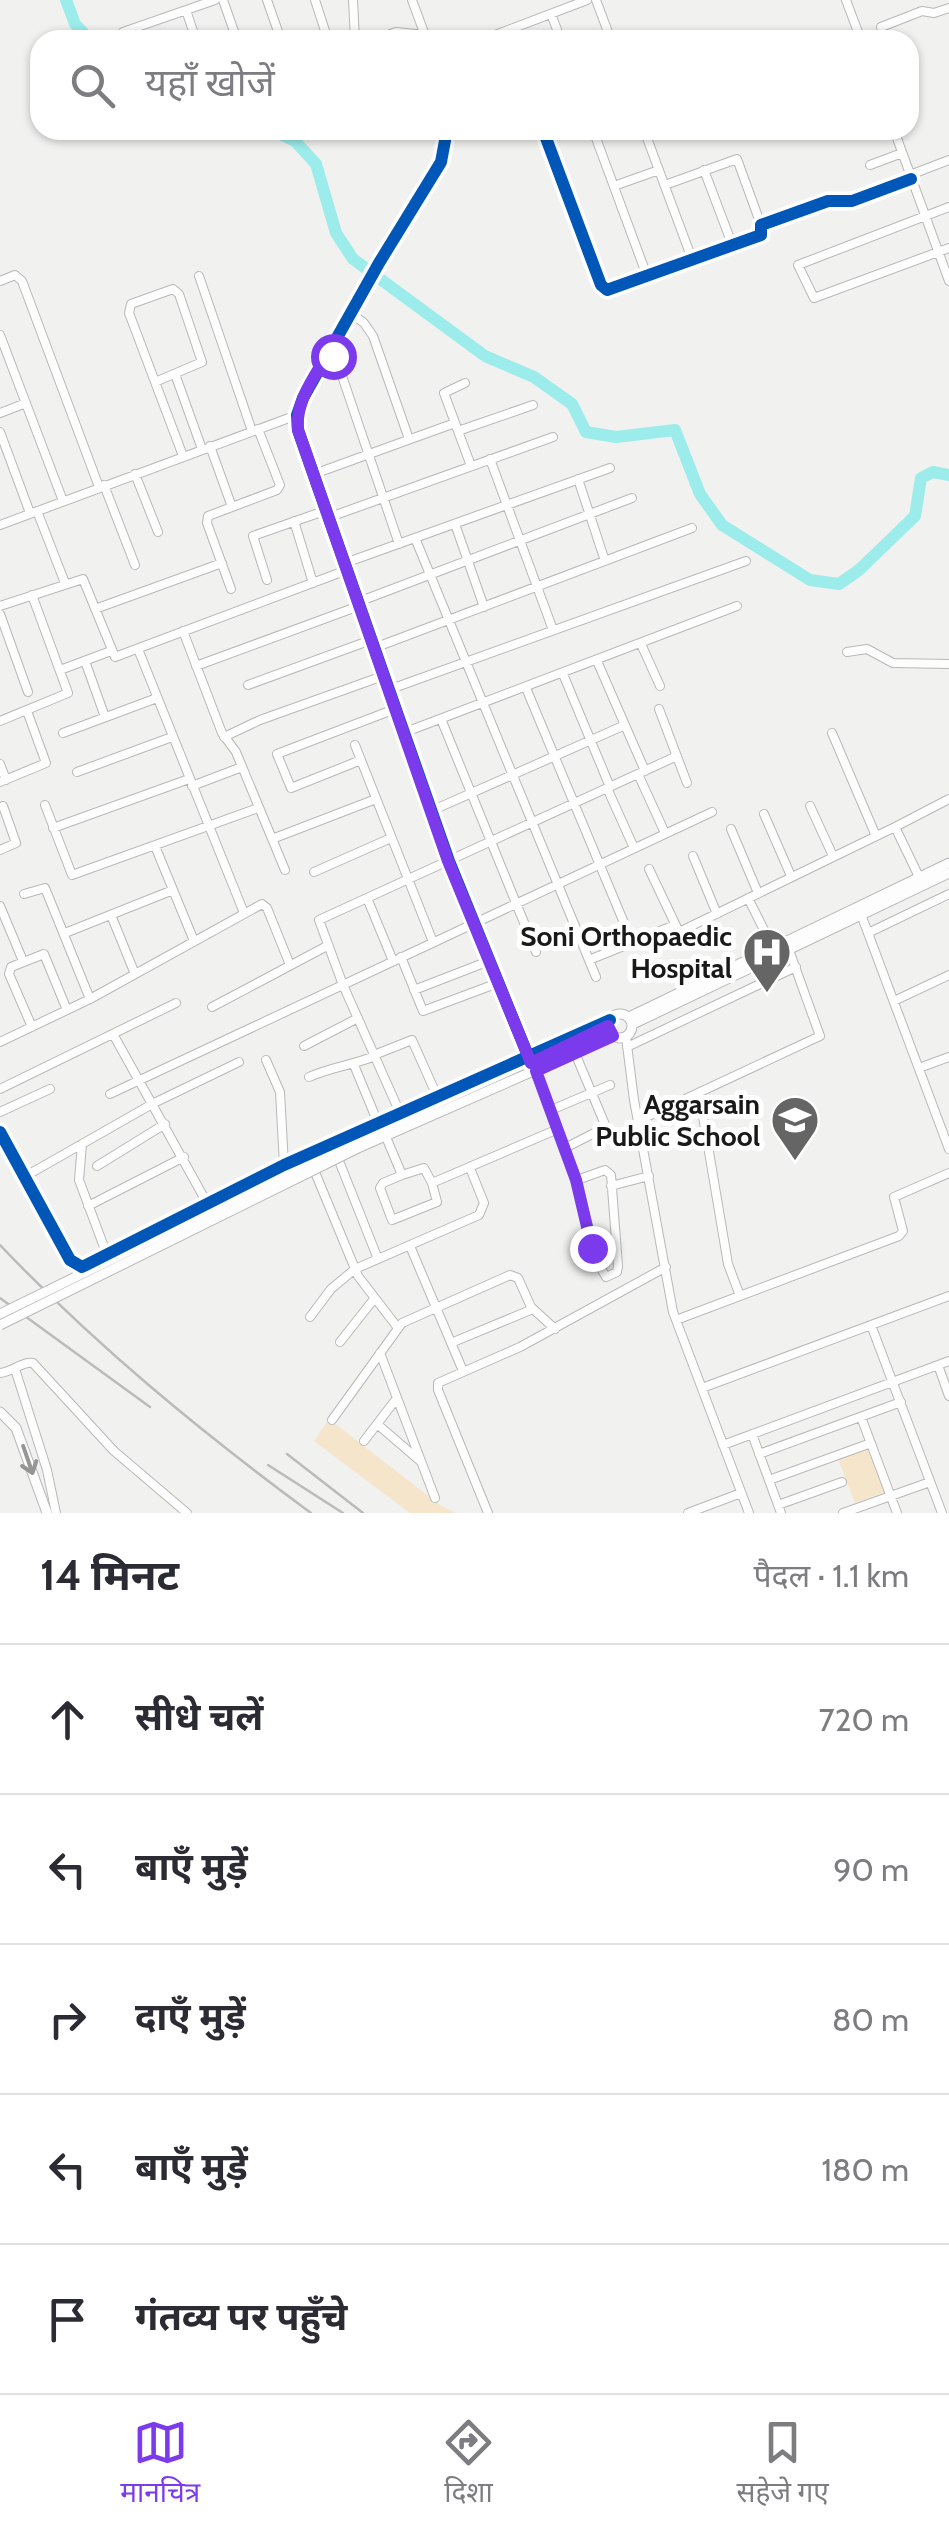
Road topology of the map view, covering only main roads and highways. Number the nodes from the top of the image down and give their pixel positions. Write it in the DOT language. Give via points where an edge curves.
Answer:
graph roads {
  1 [pos="949,863"];
  2 [pos="949,873"];
  3 [pos="922,882"];
  4 [pos="860,911"];
  5 [pos="775,952"];
  6 [pos="631,1021"];
  7 [pos="610,1027"];
  8 [pos="532,1063"];
  9 [pos="356,1145"];
  10 [pos="0,1314"];
  11 [pos="0,1325"];
  12 [pos="0,1412"];
  13 [pos="47,1513"];
  1 -- 3 [label="main road"];
  2 -- 3 [label="main road"];
  3 -- 4 [label="main road"];
  4 -- 5 [label="main road"];
  4 -- 5 [label="main road"];
  5 -- 6 [label="main road"];
  6 -- 7 [label="main road" via="618,1014"];
  6 -- 7 [label="main road" via="626,1042"];
  7 -- 8 [label="main road"];
  7 -- 8 [label="main road" via="575,1053"];
  8 -- 9 [label="main road"];
  8 -- 9 [label="main road"];
  9 -- 10 [label="main road, bridge"];
  9 -- 11 [label="main road, bridge"];
  12 -- 13 [label="main road, one-way" via="16,1428"];
}
